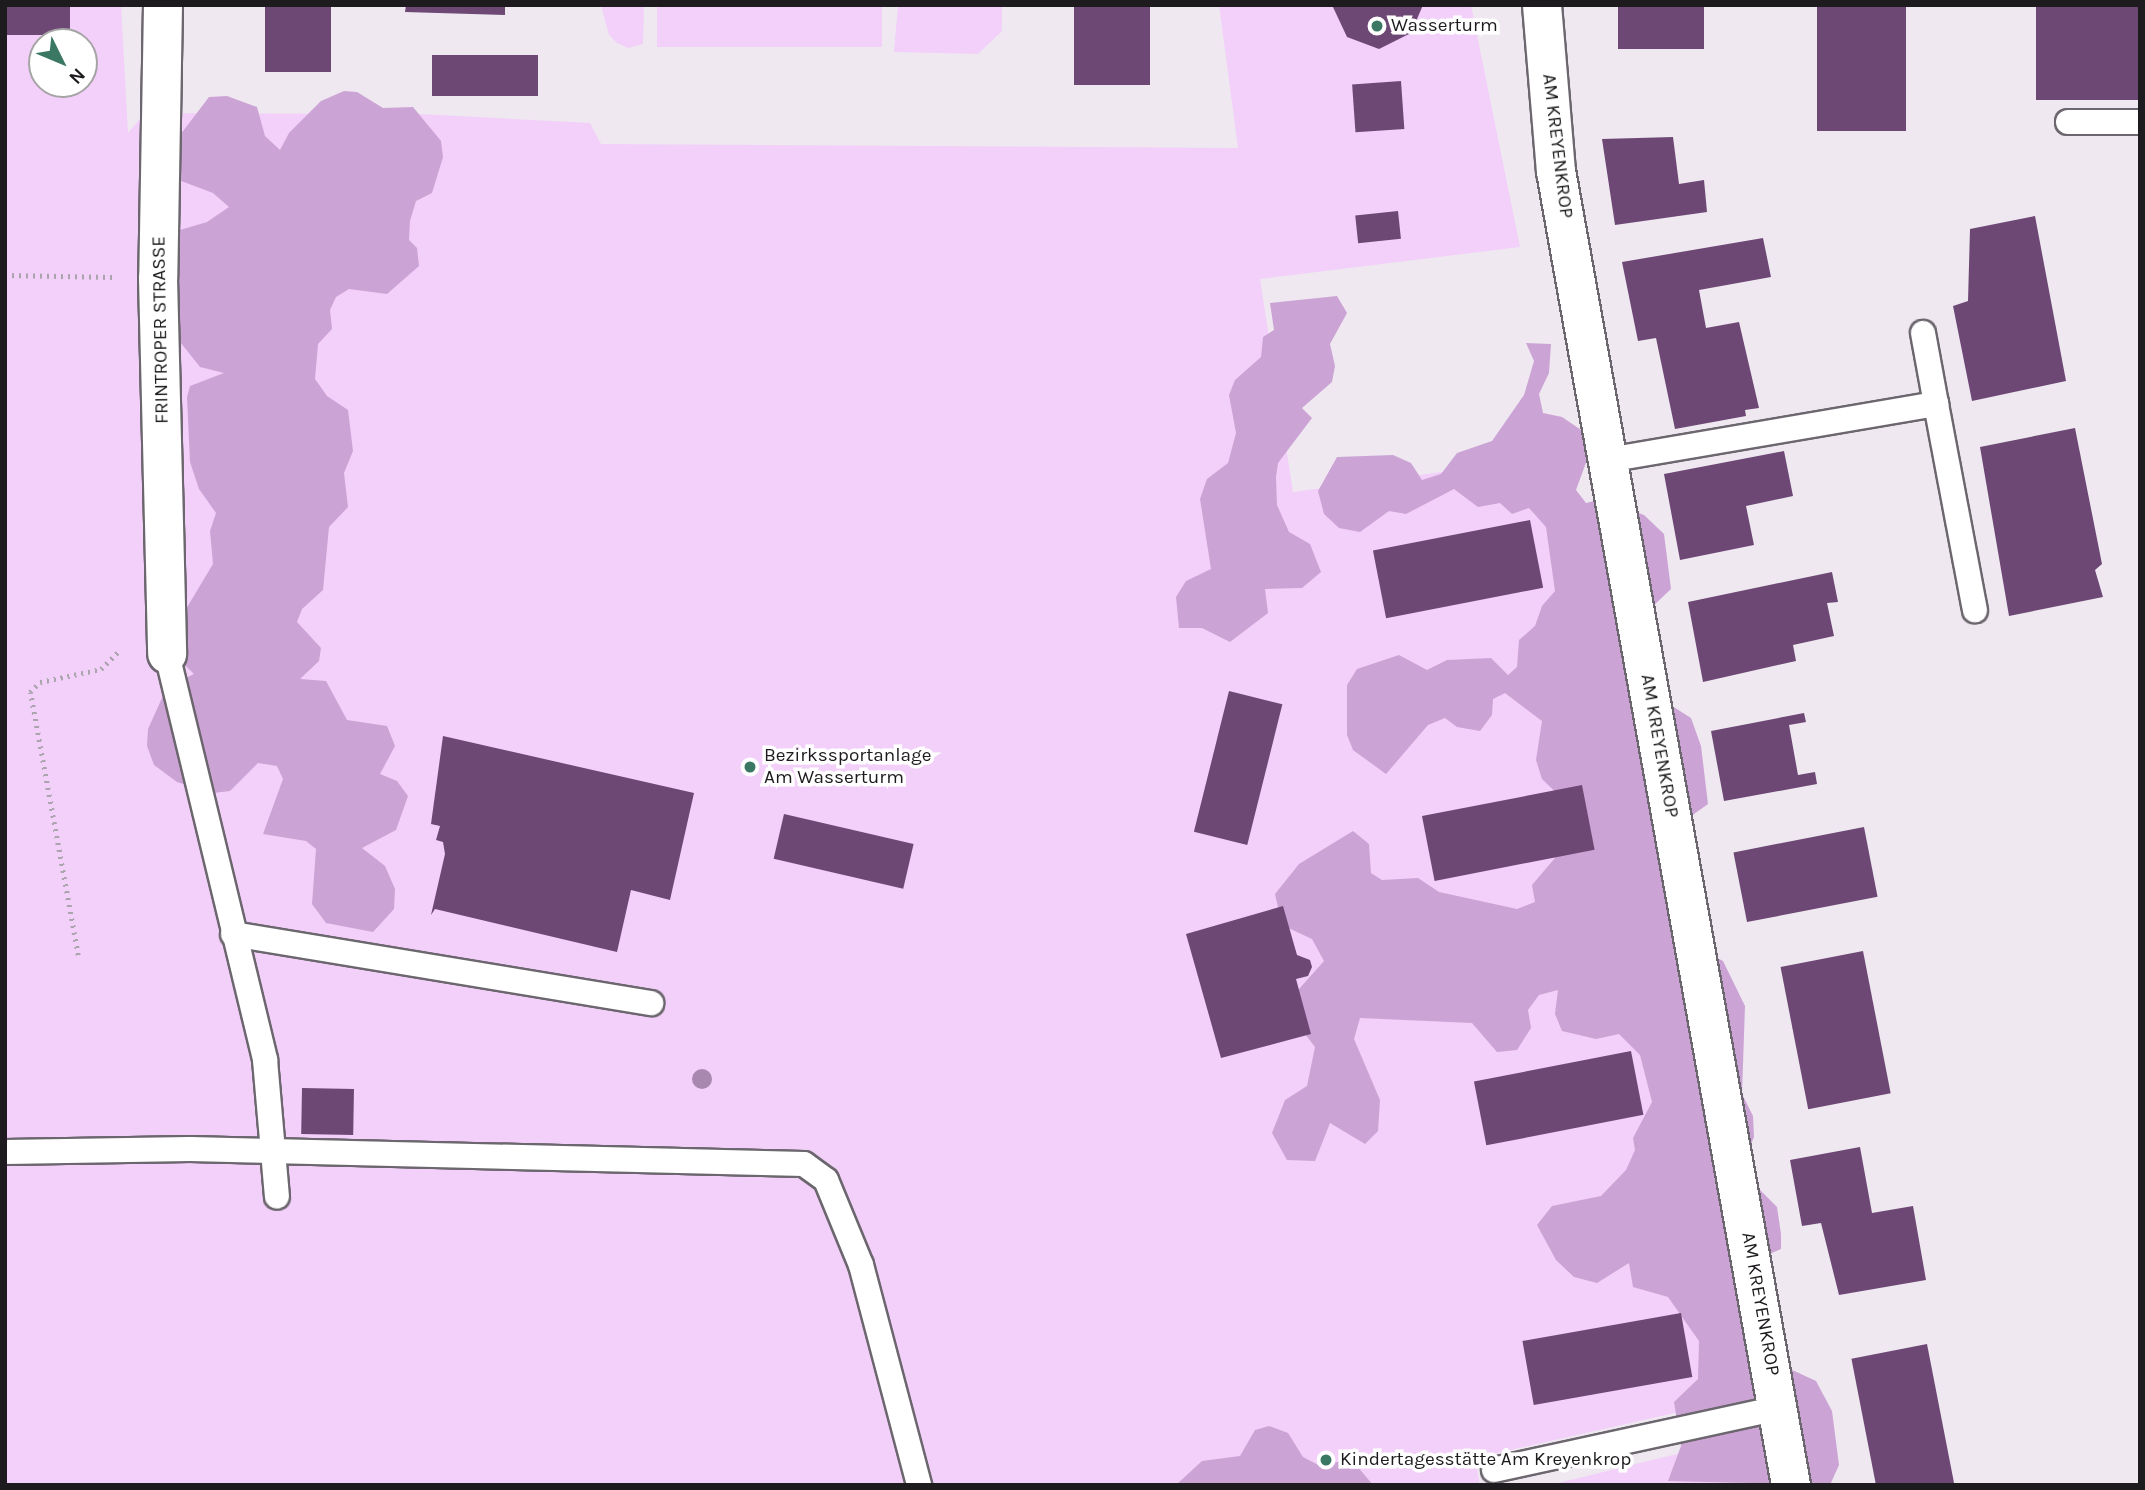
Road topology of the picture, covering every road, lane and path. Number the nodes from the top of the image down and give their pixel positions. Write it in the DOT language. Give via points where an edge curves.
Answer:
graph roads {
  1 [pos="163,5"];
  2 [pos="1542,5"];
  3 [pos="2068,122"];
  4 [pos="2140,122"];
  5 [pos="5,275"];
  6 [pos="158,278"];
  7 [pos="1923,333"];
  8 [pos="1936,404"];
  9 [pos="1608,460"];
  10 [pos="166,592"];
  11 [pos="1975,610"];
  12 [pos="167,654"];
  13 [pos="233,934"];
  14 [pos="78,955"];
  15 [pos="651,1003"];
  16 [pos="275,1151"];
  17 [pos="5,1152"];
  18 [pos="277,1196"];
  19 [pos="1778,1408"];
  20 [pos="1494,1470"];
  21 [pos="919,1485"];
  22 [pos="1791,1485"];
  1 -- 6 [label="main road, FRINTROPER STRASSE"];
  2 -- 9 [label="main road, AM KREYENKROP" via="1556,171"];
  3 -- 4 [label="lane"];
  5 -- 6 [label="path"];
  6 -- 10 [label="main road, FRINTROPER STRASSE"];
  7 -- 8 [label="lane"];
  8 -- 9 [label="lane"];
  8 -- 11 [label="lane"];
  9 -- 19 [label="main road, AM KREYENKROP"];
  10 -- 12 [label="main road, FRINTROPER STRASSE"];
  10 -- 14 [label="path" via="139,610 119,650 101,669 40,682 30,692"];
  12 -- 13 [label="lane"];
  13 -- 15 [label="lane"];
  13 -- 16 [label="lane" via="265,1060"];
  16 -- 17 [label="lane"];
  16 -- 18 [label="lane"];
  16 -- 21 [label="lane" via="804,1164 826,1180 861,1265"];
  19 -- 20 [label="lane"];
  19 -- 22 [label="main road, AM KREYENKROP"];
}
